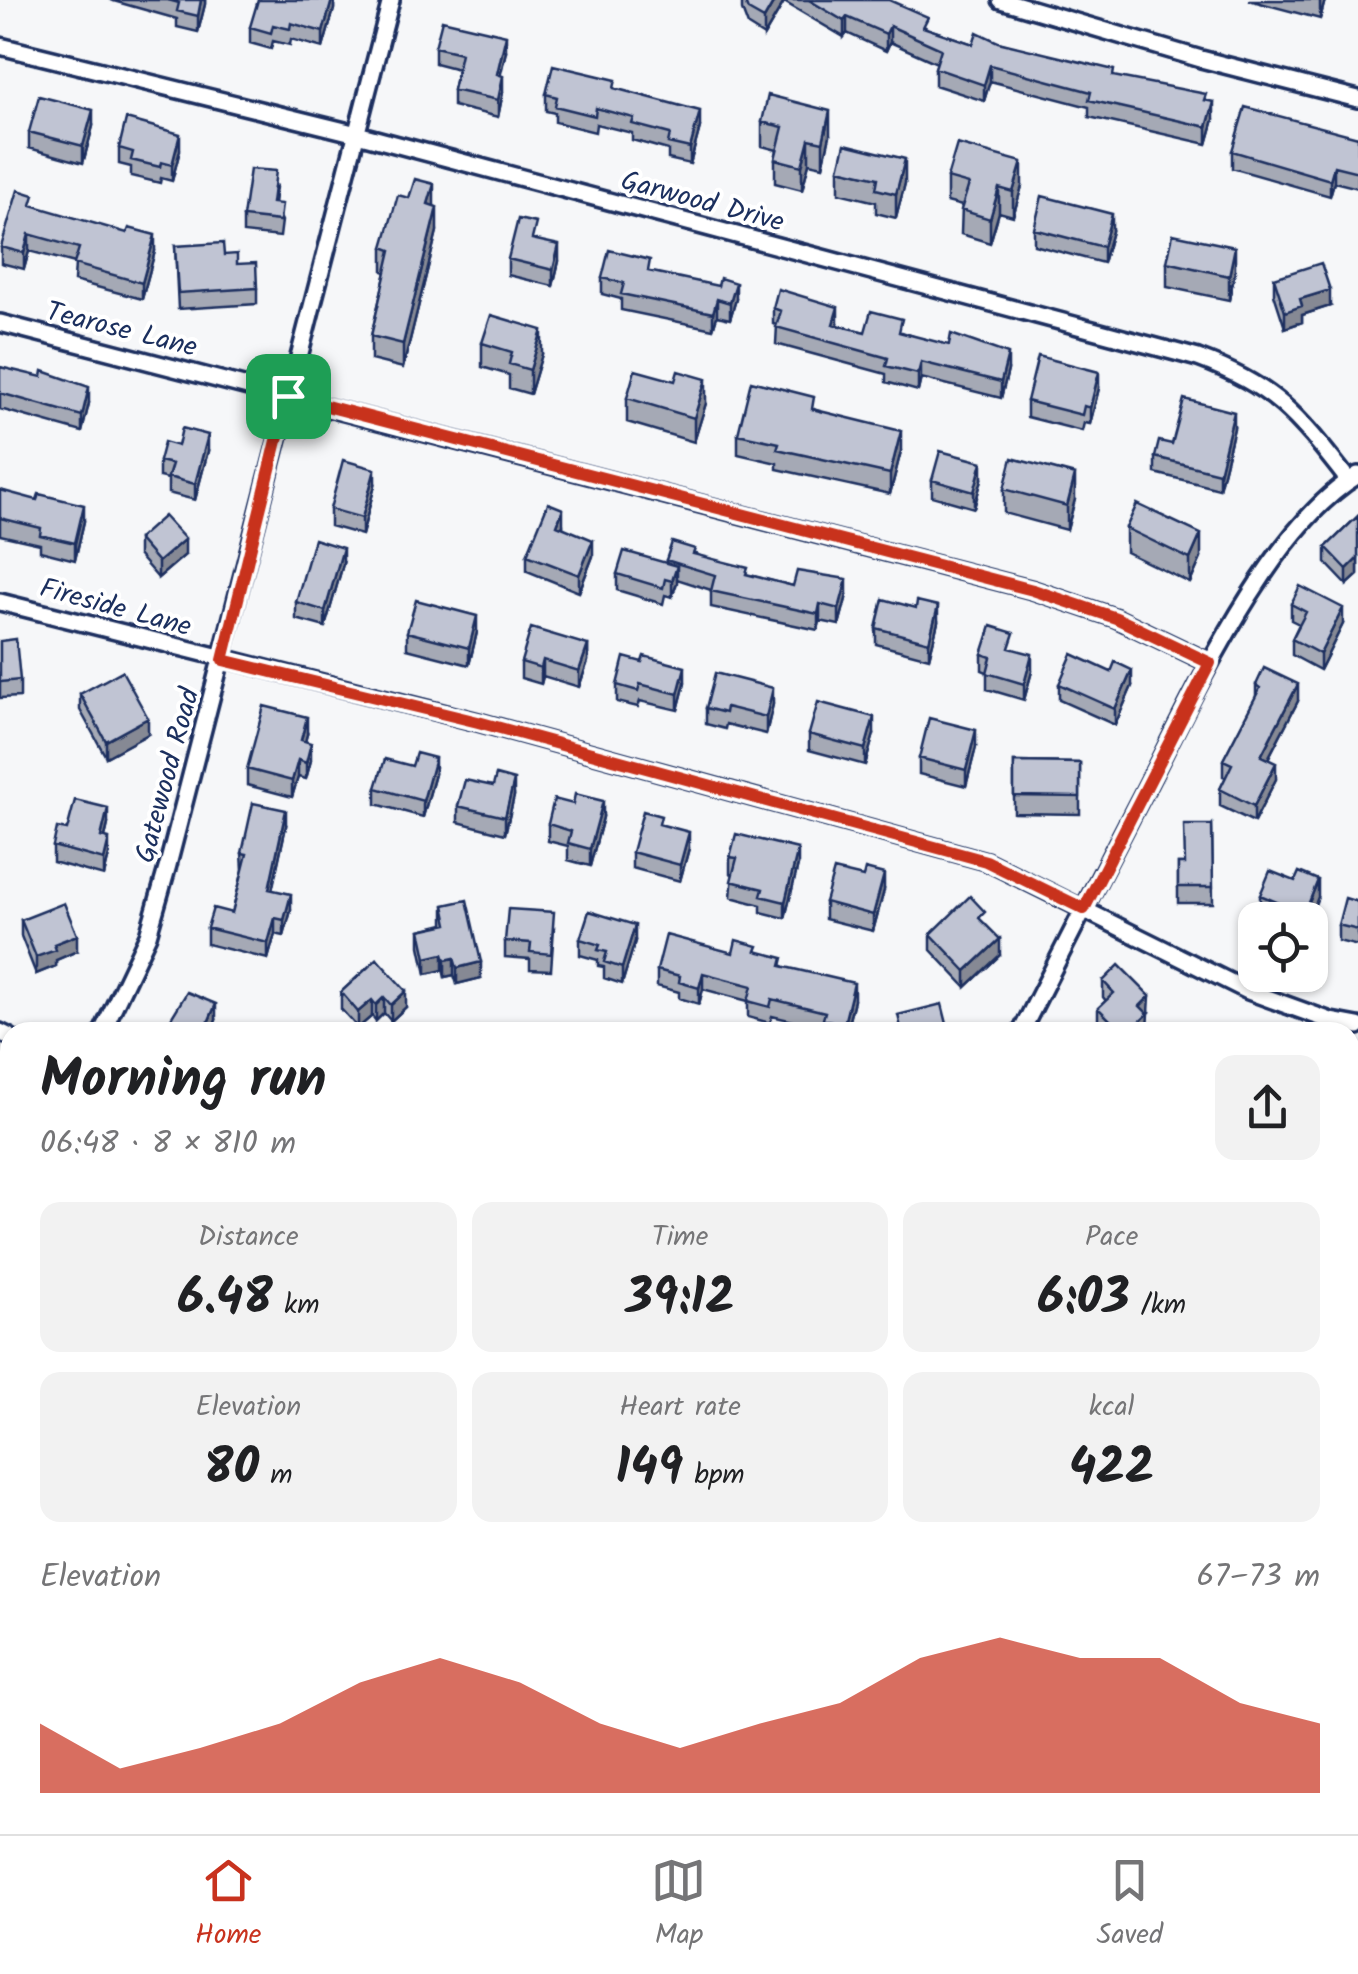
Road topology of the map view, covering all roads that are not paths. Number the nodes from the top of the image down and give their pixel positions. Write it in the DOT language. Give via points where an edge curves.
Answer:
graph roads {
  1 [pos="391,0"];
  2 [pos="1002,0"];
  3 [pos="0,46"];
  4 [pos="1358,99"];
  5 [pos="357,134"];
  6 [pos="0,322"];
  7 [pos="288,396"];
  8 [pos="1354,478"];
  9 [pos="0,602"];
  10 [pos="223,660"];
  11 [pos="1210,663"];
  12 [pos="1084,909"];
  13 [pos="107,1022"];
  14 [pos="1026,1022"];
  15 [pos="1336,1022"];
  1 -- 5 [label="street, Gatewood Road"];
  2 -- 4 [label="street"];
  3 -- 5 [label="street, Garwood Drive"];
  5 -- 7 [label="street, Gatewood Road"];
  5 -- 8 [label="street, Garwood Drive" via="1198,358 1278,397"];
  6 -- 7 [label="street, Tearose Lane"];
  7 -- 10 [label="street, Gatewood Road"];
  7 -- 11 [label="street, Tearose Lane" via="1033,590 1116,618"];
  8 -- 11 [label="street" via="1326,498 1283,551"];
  9 -- 10 [label="street, Fireside Lane"];
  10 -- 12 [label="street, Fireside Lane" via="478,722 986,861"];
  10 -- 13 [label="street, Gatewood Road" via="148,935"];
  11 -- 12 [label="street"];
  12 -- 14 [label="street"];
  12 -- 15 [label="street, Fireside Lane" via="1248,991"];
}
